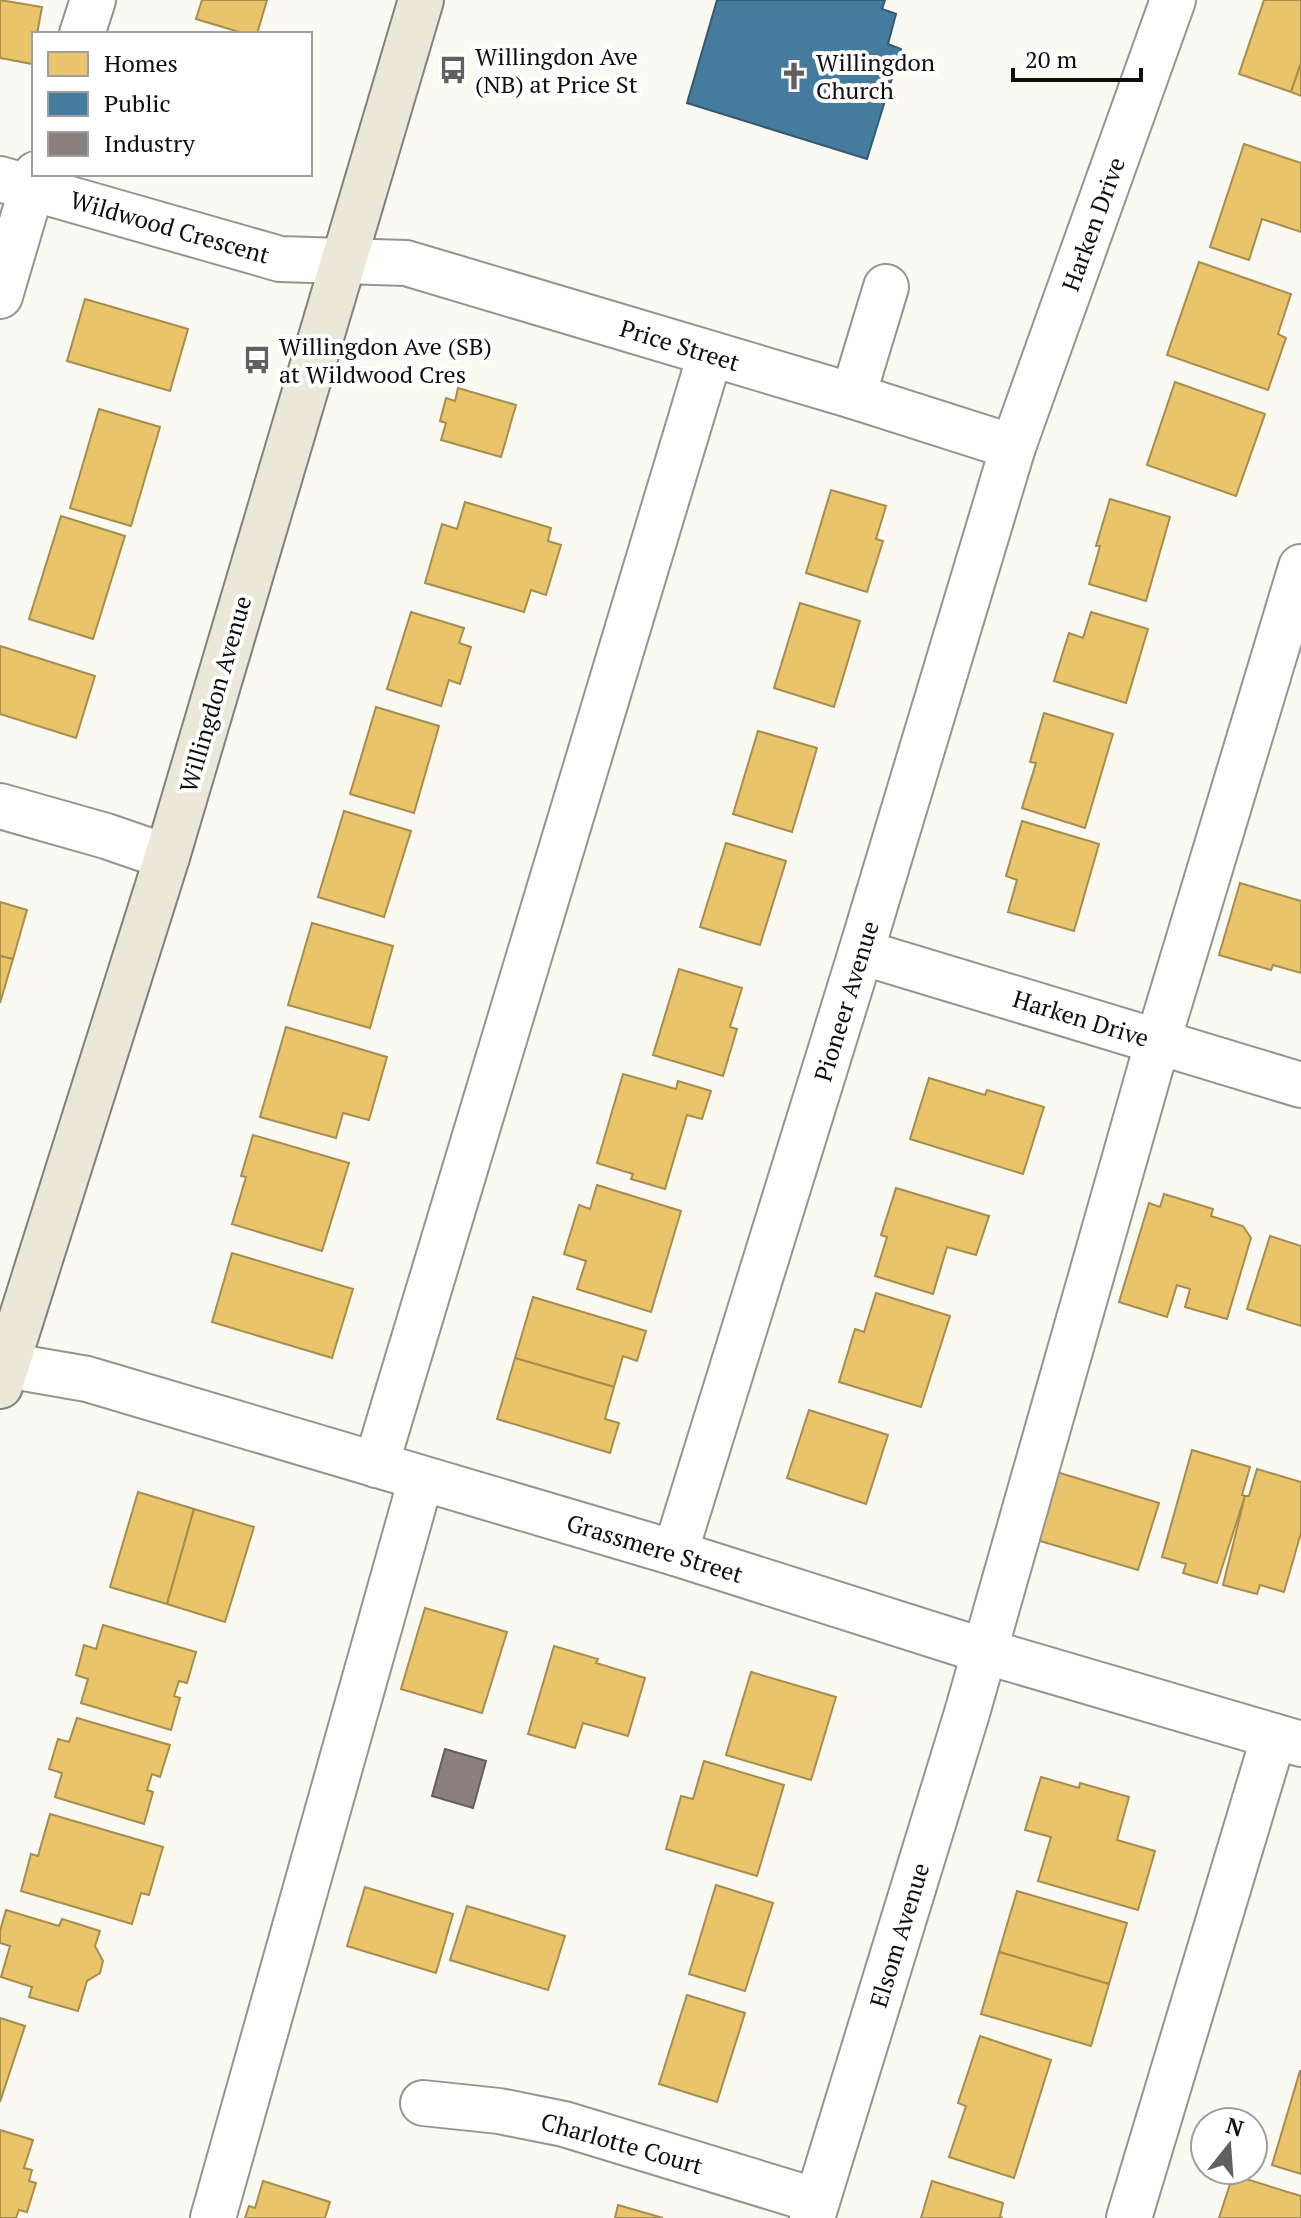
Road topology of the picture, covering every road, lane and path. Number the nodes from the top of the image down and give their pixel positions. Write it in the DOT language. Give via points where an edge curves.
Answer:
graph roads {
  1 [pos="93,0"];
  2 [pos="421,0"];
  3 [pos="1173,0"];
  4 [pos="83,32"];
  5 [pos="22,180"];
  6 [pos="343,260"];
  7 [pos="886,287"];
  8 [pos="0,296"];
  9 [pos="710,355"];
  10 [pos="853,396"];
  11 [pos="1013,447"];
  12 [pos="1301,567"];
  13 [pos="0,806"];
  14 [pos="167,857"];
  15 [pos="861,952"];
  16 [pos="1158,1041"];
  17 [pos="1301,1085"];
  18 [pos="2,1371"];
  19 [pos="376,1465"];
  20 [pos="421,1479"];
  21 [pos="675,1553"];
  22 [pos="984,1651"];
  23 [pos="1288,1740"];
  24 [pos="423,2103"];
  25 [pos="815,2209"];
  26 [pos="213,2218"];
  27 [pos="1129,2218"];
  1 -- 4 [label="street"];
  2 -- 6 [label="main road, Willingdon Avenue"];
  3 -- 11 [label="street, Harken Drive"];
  5 -- 6 [label="street, Wildwood Crescent" via="280,259"];
  5 -- 8 [label="street"];
  6 -- 9 [label="street, Price Street" via="406,263"];
  6 -- 14 [label="main road, Willingdon Avenue"];
  7 -- 10 [label="street"];
  9 -- 10 [label="street, Price Street"];
  9 -- 19 [label="street"];
  10 -- 11 [label="street, Price Street"];
  11 -- 15 [label="street, Pioneer Avenue"];
  12 -- 16 [label="street, Elsom Avenue"];
  13 -- 14 [label="street"];
  14 -- 18 [label="main road, Willingdon Avenue"];
  15 -- 16 [label="street, Harken Drive"];
  15 -- 21 [label="street, Pioneer Avenue"];
  16 -- 17 [label="street, Harken Drive"];
  16 -- 22 [label="street, Elsom Avenue"];
  18 -- 19 [label="street, Grassmere Street" via="87,1379"];
  19 -- 20 [label="street, Grassmere Street"];
  20 -- 21 [label="street, Grassmere Street"];
  20 -- 26 [label="street"];
  21 -- 22 [label="street, Grassmere Street"];
  22 -- 23 [label="street, Grassmere Street"];
  22 -- 25 [label="street, Elsom Avenue"];
  23 -- 27 [label="street"];
  24 -- 25 [label="street, Charlotte Court" via="564,2124"];
}
